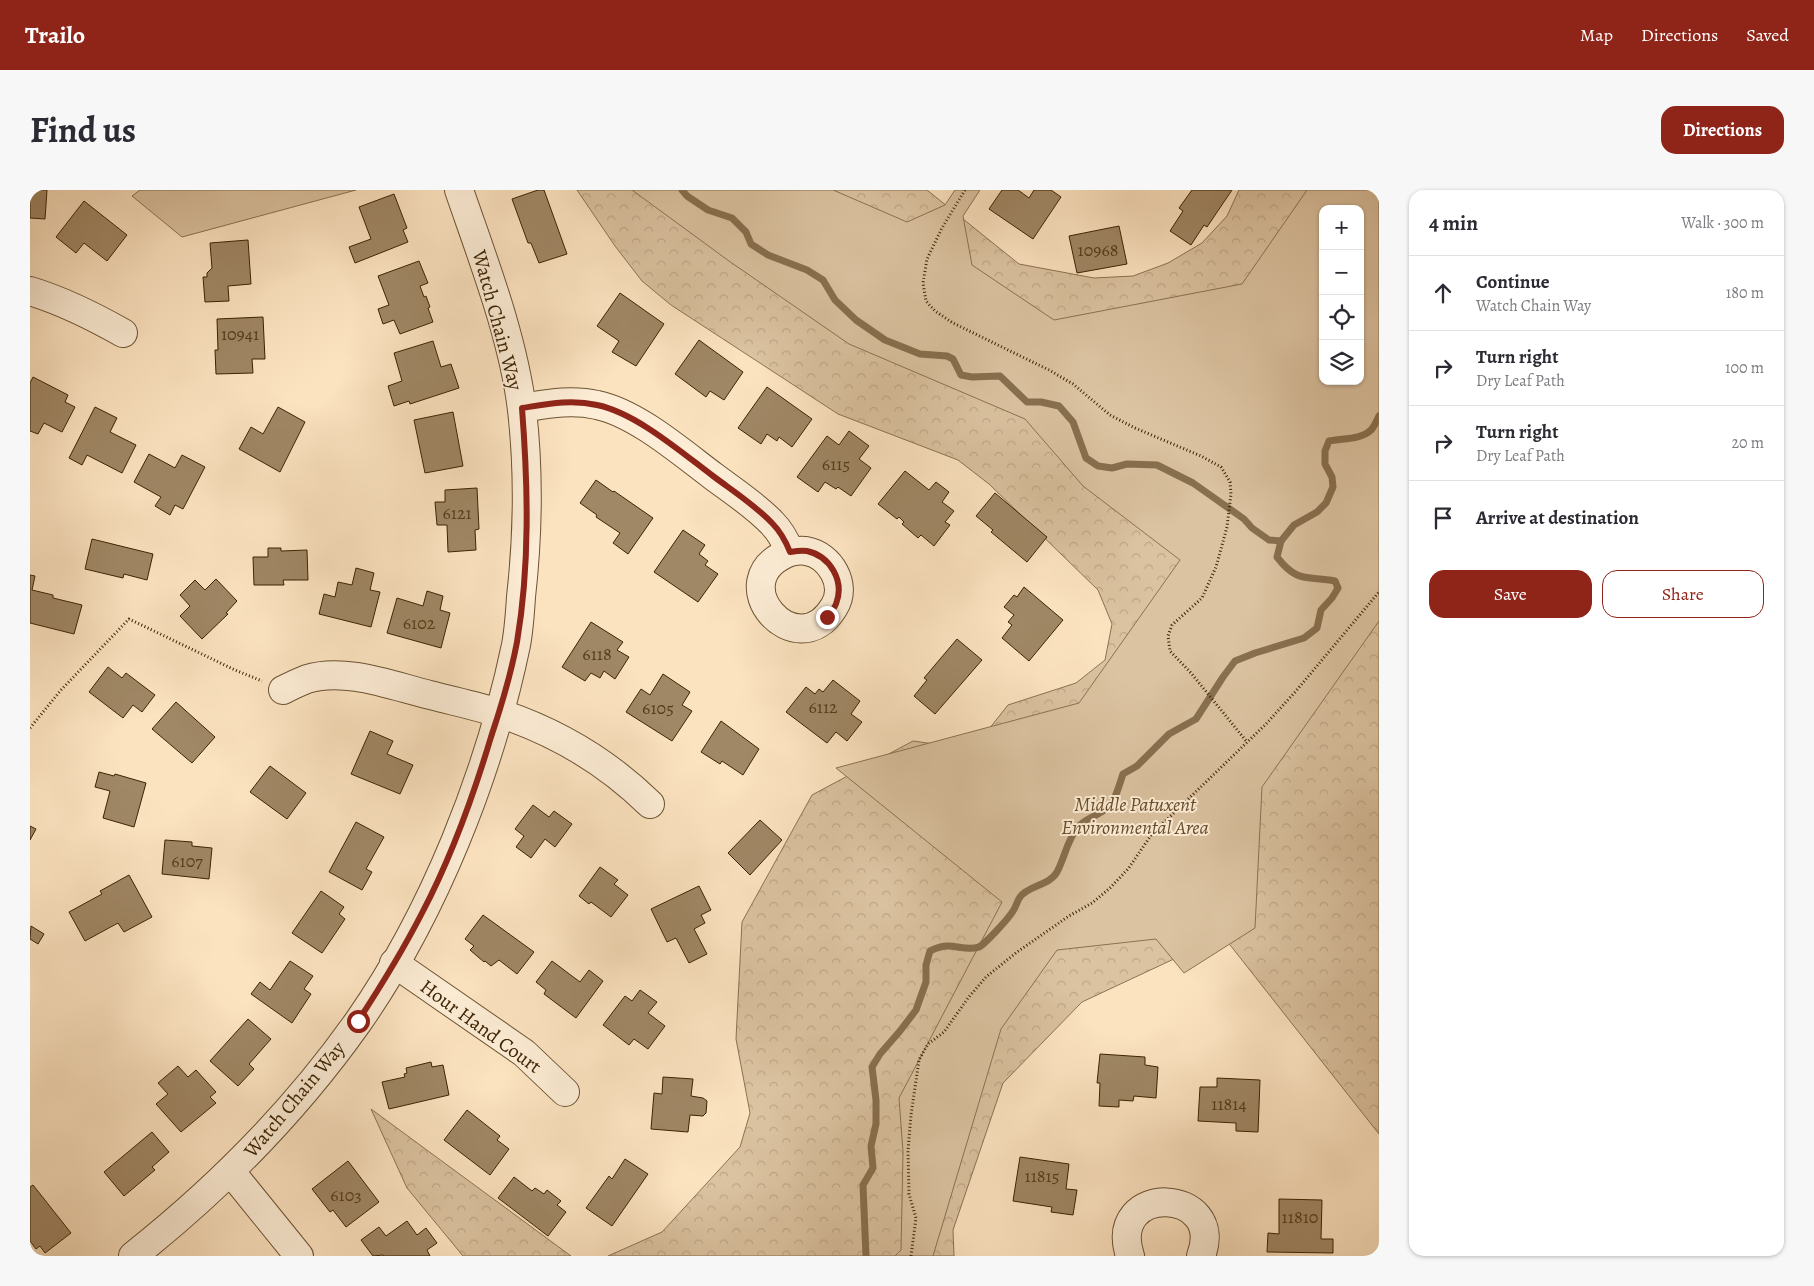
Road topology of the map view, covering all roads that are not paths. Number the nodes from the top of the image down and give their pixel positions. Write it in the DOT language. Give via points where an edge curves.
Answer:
graph roads {
  1 [pos="459,190"];
  2 [pos="30,291"];
  3 [pos="123,333"];
  4 [pos="522,408"];
  5 [pos="790,552"];
  6 [pos="283,690"];
  7 [pos="499,713"];
  8 [pos="650,804"];
  9 [pos="394,963"];
  10 [pos="565,1092"];
  11 [pos="231,1172"];
  12 [pos="133,1256"];
  13 [pos="299,1256"];
  14 [pos="1130,1256"];
  15 [pos="1201,1256"];
  1 -- 4 [label="street, Watch Chain Way" via="509,346"];
  2 -- 3 [label="street" via="78,309"];
  4 -- 5 [label="street" via="571,401 598,405 626,416 757,508 773,524"];
  4 -- 7 [label="street, Watch Chain Way" via="527,517 524,577 516,643"];
  6 -- 7 [label="street" via="308,679 360,677"];
  7 -- 8 [label="street" via="578,748 609,768"];
  7 -- 9 [label="street, Watch Chain Way" via="444,867"];
  9 -- 10 [label="street, Hour Hand Court" via="524,1053"];
  9 -- 11 [label="street, Watch Chain Way" via="358,1021 313,1080"];
  11 -- 12 [label="street, Watch Chain Way"];
  11 -- 13 [label="street"];
  14 -- 15 [label="street" via="1126,1246 1131,1221 1152,1203 1166,1201 1180,1204 1200,1221 1204,1234"];
}
